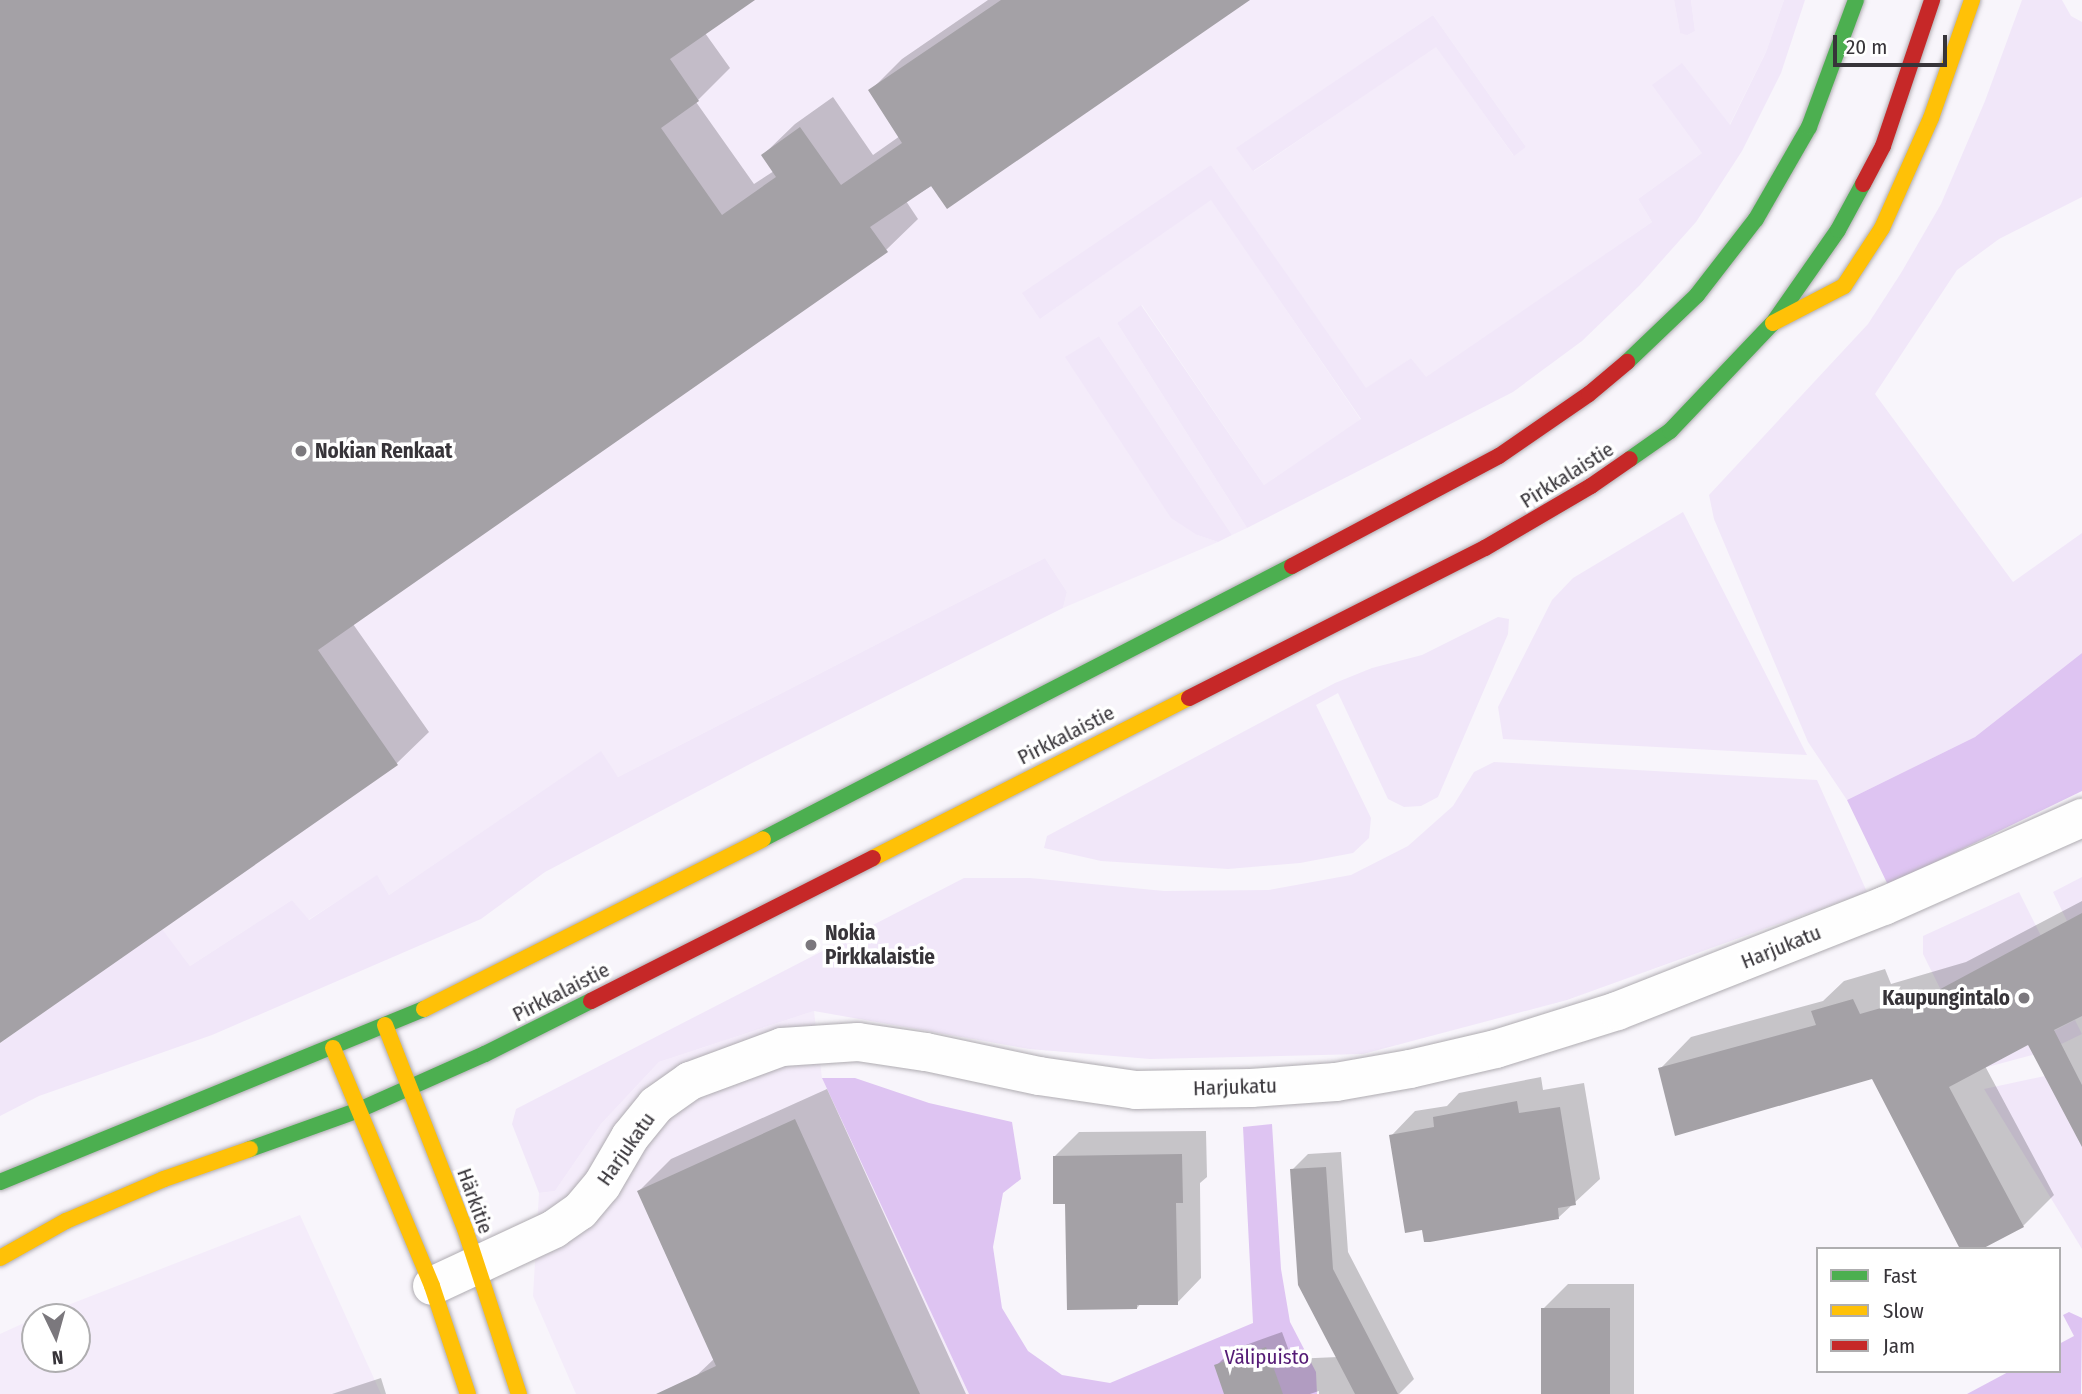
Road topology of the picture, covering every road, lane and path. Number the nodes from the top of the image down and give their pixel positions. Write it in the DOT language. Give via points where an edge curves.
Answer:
graph roads {
  1 [pos="1856,0"];
  2 [pos="1932,0"];
  3 [pos="1972,0"];
  4 [pos="1773,323"];
  5 [pos="2082,818"];
  6 [pos="385,1025"];
  7 [pos="333,1048"];
  8 [pos="410,1089"];
  9 [pos="359,1110"];
  10 [pos="0,1182"];
  11 [pos="0,1258"];
  12 [pos="475,1266"];
  13 [pos="432,1286"];
  14 [pos="468,1394"];
  15 [pos="519,1394"];
  1 -- 6 [label="main road, Pirkkalaistie" via="1809,127 1756,219 1697,295 1651,342 1552,422 1499,456 1169,631 589,930"];
  2 -- 4 [label="main road, Pirkkalaistie" via="1883,146 1838,230"];
  3 -- 4 [label="main road" via="1931,118 1882,228 1844,286"];
  4 -- 8 [label="main road, Pirkkalaistie" via="1670,431 1541,518"];
  5 -- 12 [label="street, Harjukatu" via="1884,906 1617,1011 1496,1049 1336,1082 1136,1090 858,1042 782,1047 690,1081 656,1105 580,1211 554,1229"];
  6 -- 7 [label="main road, Pirkkalaistie"];
  6 -- 8 [label="main road, Härkitie"];
  7 -- 9 [label="main road"];
  7 -- 10 [label="main road, Pirkkalaistie"];
  8 -- 9 [label="main road, Pirkkalaistie"];
  8 -- 12 [label="main road, Härkitie"];
  9 -- 11 [label="main road, Pirkkalaistie" via="164,1179 65,1221"];
  9 -- 13 [label="main road"];
  12 -- 13 [label="street, Harjukatu"];
  12 -- 15 [label="main road, Härkitie"];
  13 -- 14 [label="main road"];
}
